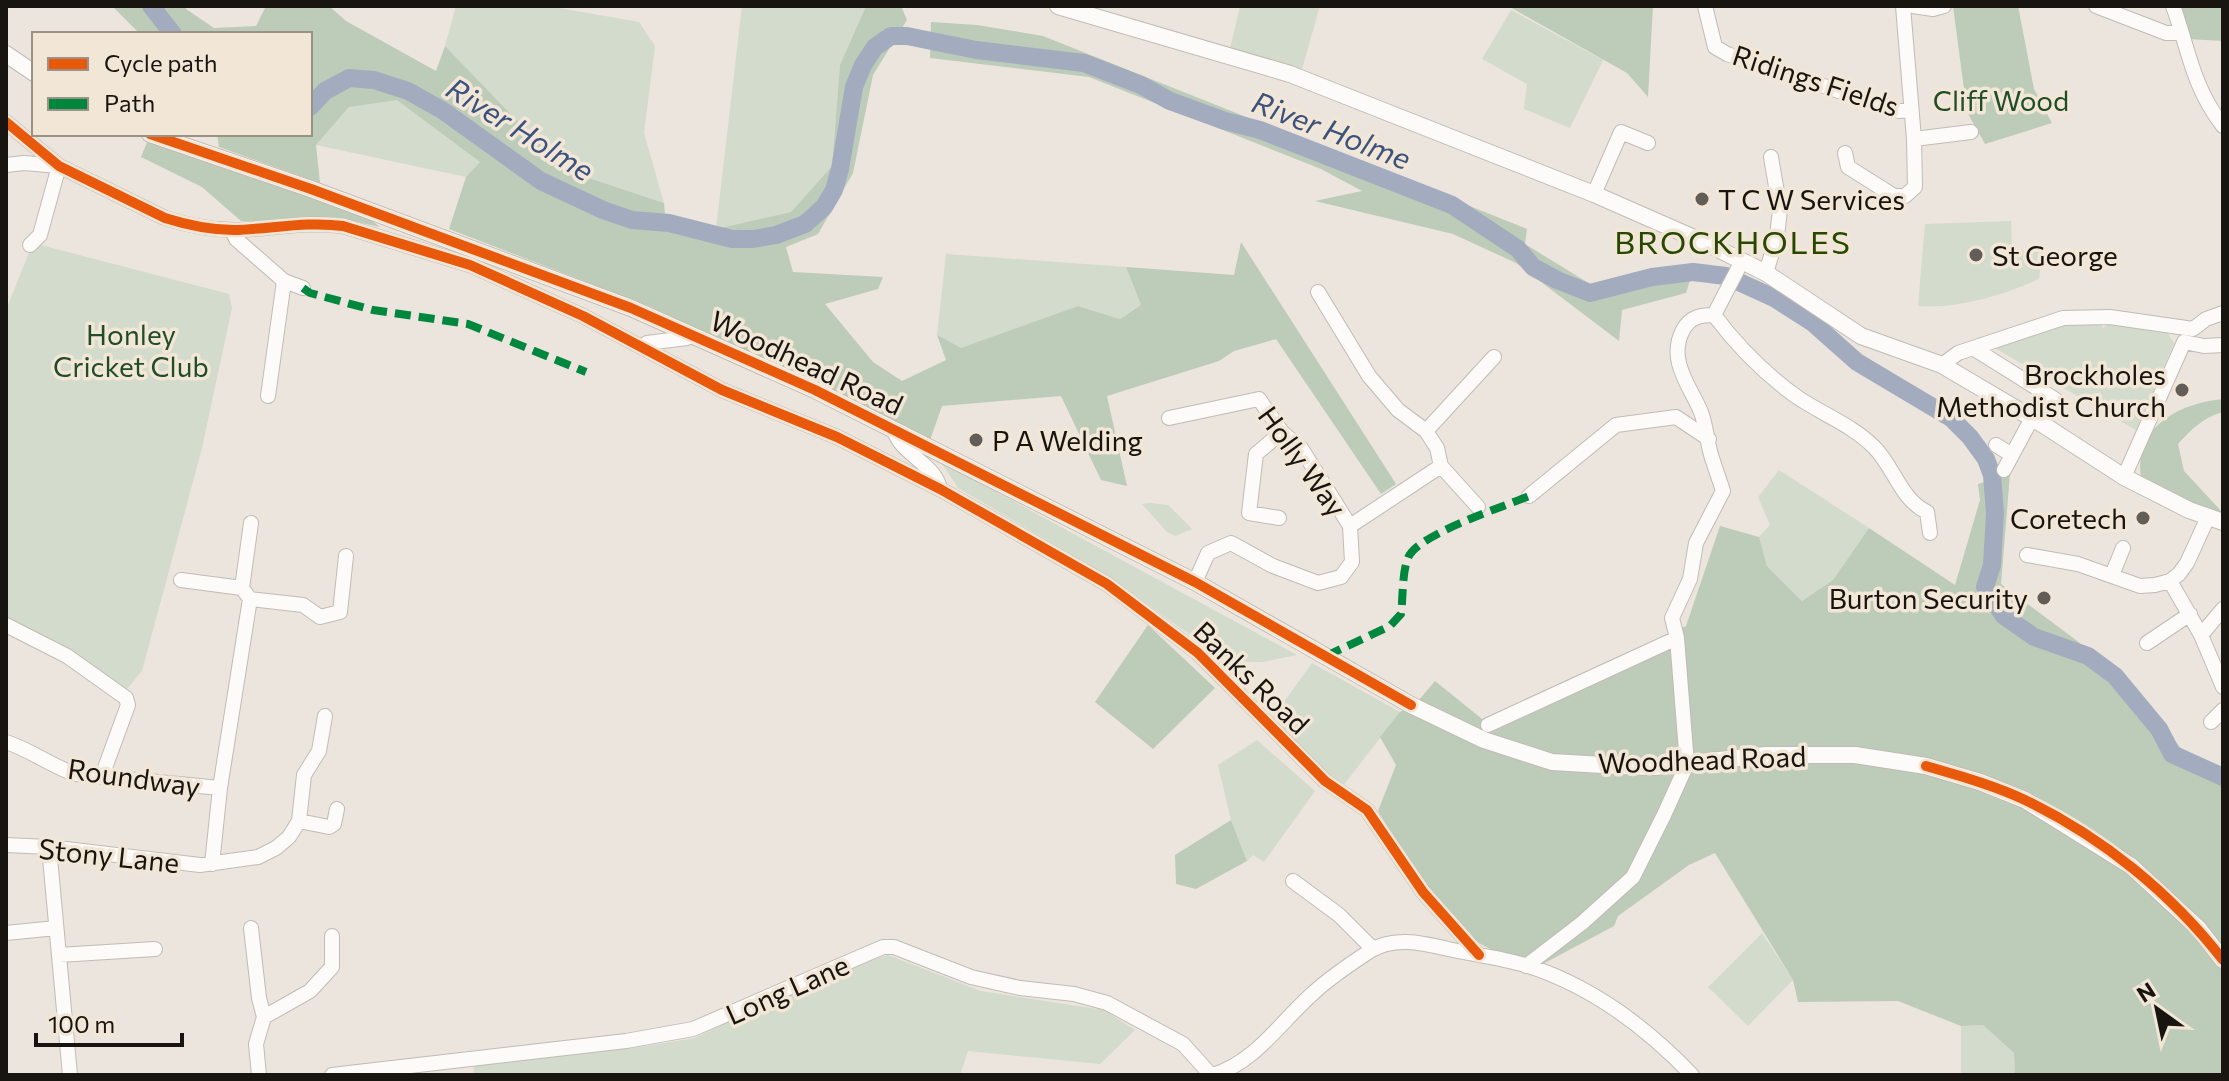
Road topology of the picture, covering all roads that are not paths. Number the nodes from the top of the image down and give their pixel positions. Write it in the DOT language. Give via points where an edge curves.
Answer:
graph roads {
  1 [pos="1058,6"];
  2 [pos="1705,6"];
  3 [pos="1903,6"];
  4 [pos="1913,6"];
  5 [pos="1944,6"];
  6 [pos="2096,6"];
  7 [pos="2173,6"];
  8 [pos="2181,33"];
  9 [pos="6,54"];
  10 [pos="32,72"];
  11 [pos="1911,110"];
  12 [pos="6,122"];
  13 [pos="2223,126"];
  14 [pos="1971,132"];
  15 [pos="156,136"];
  16 [pos="1914,139"];
  17 [pos="1648,143"];
  18 [pos="1845,153"];
  19 [pos="1771,157"];
  20 [pos="6,165"];
  21 [pos="59,166"];
  22 [pos="1594,194"];
  23 [pos="232,230"];
  24 [pos="30,245"];
  25 [pos="1740,266"];
  26 [pos="1766,273"];
  27 [pos="284,281"];
  28 [pos="303,288"];
  29 [pos="1318,292"];
  30 [pos="2223,313"];
  31 [pos="1714,315"];
  32 [pos="2193,329"];
  33 [pos="692,335"];
  34 [pos="2184,342"];
  35 [pos="2223,345"];
  36 [pos="643,347"];
  37 [pos="1973,348"];
  38 [pos="1494,357"];
  39 [pos="1942,365"];
  40 [pos="268,396"];
  41 [pos="2056,400"];
  42 [pos="1169,418"];
  43 [pos="2032,418"];
  44 [pos="894,430"];
  45 [pos="1426,431"];
  46 [pos="1282,432"];
  47 [pos="1709,439"];
  48 [pos="1996,445"];
  49 [pos="2012,455"];
  50 [pos="1441,466"];
  51 [pos="2004,470"];
  52 [pos="2124,477"];
  53 [pos="940,489"];
  54 [pos="1529,496"];
  55 [pos="1478,507"];
  56 [pos="1279,518"];
  57 [pos="2216,519"];
  58 [pos="251,523"];
  59 [pos="1350,526"];
  60 [pos="1930,533"];
  61 [pos="2123,548"];
  62 [pos="2027,555"];
  63 [pos="346,556"];
  64 [pos="2112,575"];
  65 [pos="181,580"];
  66 [pos="2170,581"];
  67 [pos="1195,582"];
  68 [pos="246,594"];
  69 [pos="2223,609"];
  70 [pos="2190,614"];
  71 [pos="6,625"];
  72 [pos="2201,635"];
  73 [pos="1677,638"];
  74 [pos="2147,643"];
  75 [pos="2223,687"];
  76 [pos="2223,710"];
  77 [pos="325,716"];
  78 [pos="2211,722"];
  79 [pos="1488,725"];
  80 [pos="6,742"];
  81 [pos="1687,764"];
  82 [pos="102,776"];
  83 [pos="220,788"];
  84 [pos="337,809"];
  85 [pos="299,821"];
  86 [pos="6,845"];
  87 [pos="49,847"];
  88 [pos="212,864"];
  89 [pos="1293,881"];
  90 [pos="56,928"];
  91 [pos="251,928"];
  92 [pos="6,933"];
  93 [pos="332,936"];
  94 [pos="155,949"];
  95 [pos="1373,949"];
  96 [pos="59,955"];
  97 [pos="1479,955"];
  98 [pos="2223,960"];
  99 [pos="1526,966"];
  100 [pos="264,1017"];
  101 [pos="70,1075"];
  102 [pos="259,1075"];
  103 [pos="332,1075"];
  104 [pos="1212,1075"];
  105 [pos="1692,1075"];
  1 -- 22 [label="main road" via="1290,74"];
  2 -- 11 [label="street, Ridings Fields" via="1715,47 1727,54 1899,111"];
  3 -- 11 [label="street"];
  4 -- 5 [label="street"];
  6 -- 8 [label="street" via="2166,33"];
  7 -- 8 [label="street"];
  8 -- 13 [label="street" via="2194,75"];
  9 -- 10 [label="main road"];
  11 -- 16 [label="street"];
  12 -- 21 [label="street"];
  14 -- 16 [label="street"];
  15 -- 33 [label="main road, Woodhead Road" via="617,302"];
  16 -- 18 [label="street" via="1915,187 1905,196 1894,196 1855,173"];
  17 -- 22 [label="street" via="1621,132"];
  19 -- 26 [label="street" via="1780,210"];
  20 -- 21 [label="street"];
  21 -- 23 [label="street, Banks Road" via="165,218"];
  21 -- 24 [label="street" via="35,224 40,235"];
  22 -- 25 [label="main road"];
  23 -- 27 [label="street"];
  23 -- 36 [label="street, Banks Road" via="343,226 470,265"];
  25 -- 26 [label="main road"];
  25 -- 31 [label="street"];
  26 -- 39 [label="main road" via="1861,336"];
  27 -- 28 [label="street"];
  27 -- 40 [label="street"];
  29 -- 45 [label="street" via="1369,376 1398,410"];
  30 -- 32 [label="street"];
  31 -- 47 [label="street" via="1691,319 1676,353"];
  31 -- 60 [label="street" via="1764,372 1873,447 1909,499 1918,508 1931,510"];
  32 -- 34 [label="street"];
  32 -- 37 [label="street" via="2080,316 2045,322"];
  33 -- 36 [label="street"];
  33 -- 44 [label="main road, Woodhead Road"];
  34 -- 35 [label="street"];
  34 -- 52 [label="street"];
  36 -- 53 [label="street, Banks Road" via="722,390 812,426"];
  37 -- 39 [label="street"];
  37 -- 41 [label="street"];
  38 -- 45 [label="street"];
  39 -- 43 [label="main road"];
  42 -- 46 [label="street, Holly Way" via="1259,399"];
  43 -- 49 [label="street"];
  43 -- 52 [label="main road"];
  44 -- 53 [label="street" via="938,478"];
  44 -- 67 [label="main road, Woodhead Road"];
  45 -- 50 [label="street"];
  46 -- 56 [label="street" via="1256,454 1249,513"];
  46 -- 59 [label="street, Holly Way" via="1301,448"];
  47 -- 54 [label="street" via="1676,417 1616,425"];
  47 -- 73 [label="street" via="1723,491 1696,543 1690,579 1672,618"];
  48 -- 49 [label="street"];
  49 -- 51 [label="street"];
  50 -- 55 [label="street"];
  50 -- 59 [label="street"];
  52 -- 57 [label="main road"];
  53 -- 97 [label="street, Banks Road" via="1107,584 1198,653 1325,781 1367,810 1423,892"];
  57 -- 66 [label="street"];
  58 -- 68 [label="street, Roundway"];
  59 -- 67 [label="street, Holly Way" via="1352,562 1341,577 1318,583 1231,543 1208,553"];
  61 -- 64 [label="street"];
  62 -- 64 [label="street"];
  63 -- 68 [label="street" via="340,612 320,617 303,605"];
  64 -- 66 [label="street" via="2140,586"];
  65 -- 68 [label="street"];
  66 -- 70 [label="street"];
  67 -- 81 [label="main road, Woodhead Road" via="1411,705 1484,740 1552,762"];
  68 -- 83 [label="street, Roundway"];
  69 -- 72 [label="street"];
  70 -- 72 [label="street"];
  70 -- 74 [label="street"];
  71 -- 82 [label="street" via="67,656 126,698"];
  72 -- 75 [label="street"];
  73 -- 79 [label="street"];
  73 -- 81 [label="street"];
  76 -- 78 [label="street"];
  77 -- 85 [label="street" via="330,733 304,775"];
  80 -- 82 [label="street, Roundway" via="59,769"];
  81 -- 98 [label="main road, Woodhead Road" via="1766,755 1855,755 1926,766 1980,782 2025,800 2131,866 2198,928"];
  81 -- 99 [label="street" via="1633,877"];
  82 -- 83 [label="street, Roundway"];
  83 -- 88 [label="street, Roundway"];
  84 -- 85 [label="street" via="339,823 329,827"];
  85 -- 88 [label="street, Stony Lane" via="289,837 258,857"];
  86 -- 87 [label="street, Stony Lane"];
  87 -- 88 [label="street, Stony Lane"];
  87 -- 90 [label="street"];
  89 -- 95 [label="street"];
  90 -- 92 [label="street"];
  90 -- 96 [label="street"];
  91 -- 100 [label="street"];
  93 -- 100 [label="street" via="332,967 310,991"];
  94 -- 96 [label="street"];
  95 -- 97 [label="street" via="1421,943"];
  95 -- 104 [label="street" via="1313,993 1247,1059"];
  96 -- 101 [label="street"];
  97 -- 99 [label="street"];
  99 -- 105 [label="street" via="1600,998"];
  100 -- 102 [label="street" via="256,1044"];
  103 -- 104 [label="street, Long Lane" via="693,1029 832,967 894,947 971,977 1107,1003 1183,1044"];
}
